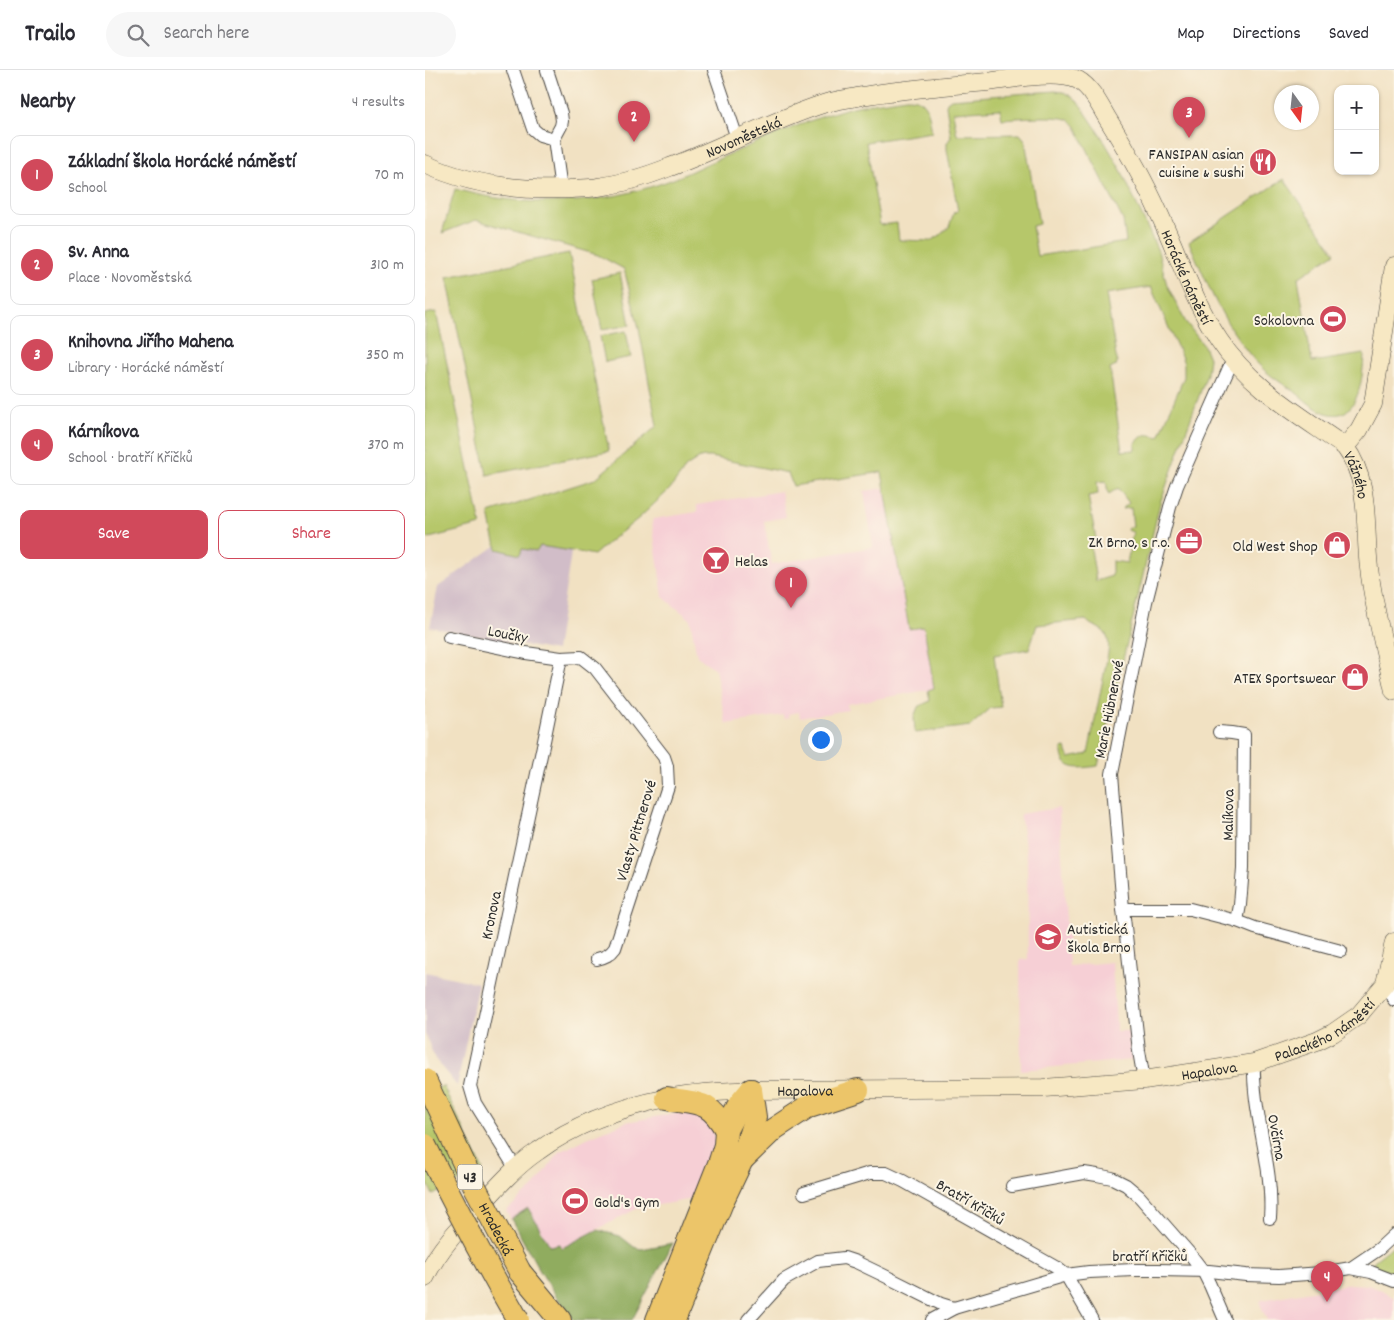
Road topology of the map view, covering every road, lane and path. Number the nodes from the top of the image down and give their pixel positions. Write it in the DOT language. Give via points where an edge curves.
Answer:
graph roads {
  1 [pos="513,70"];
  2 [pos="547,70"];
  3 [pos="714,70"];
  4 [pos="1069,72"];
  5 [pos="737,138"];
  6 [pos="554,139"];
  7 [pos="425,164"];
  8 [pos="561,189"];
  9 [pos="1394,266"];
  10 [pos="1233,359"];
  11 [pos="1345,447"];
  12 [pos="449,637"];
  13 [pos="561,658"];
  14 [pos="1394,691"];
  15 [pos="1219,732"];
  16 [pos="1123,909"];
  17 [pos="1237,921"];
  18 [pos="1394,945"];
  19 [pos="1341,951"];
  20 [pos="597,959"];
  21 [pos="1385,984"];
  22 [pos="1394,1000"];
  23 [pos="1253,1063"];
  24 [pos="425,1080"];
  25 [pos="1144,1080"];
  26 [pos="751,1090"];
  27 [pos="858,1090"];
  28 [pos="667,1098"];
  29 [pos="726,1130"];
  30 [pos="425,1145"];
  31 [pos="741,1160"];
  32 [pos="516,1169"];
  33 [pos="1012,1186"];
  34 [pos="805,1193"];
  35 [pos="1270,1218"];
  36 [pos="1394,1235"];
  37 [pos="1351,1268"];
  38 [pos="1203,1271"];
  39 [pos="1065,1276"];
  40 [pos="425,1278"];
  41 [pos="1394,1281"];
  42 [pos="954,1308"];
  43 [pos="554,1318"];
  44 [pos="518,1320"];
  45 [pos="657,1320"];
  46 [pos="674,1320"];
  47 [pos="748,1320"];
  48 [pos="932,1320"];
  49 [pos="1092,1320"];
  50 [pos="1225,1320"];
  1 -- 6 [label="street" via="533,129 539,135"];
  2 -- 6 [label="street" via="562,121"];
  3 -- 5 [label="street"];
  4 -- 5 [label="street, Novoměstská" via="1057,76 887,92 827,103"];
  4 -- 10 [label="street, Horácké náměstí" via="1092,94 1133,161 1203,312"];
  5 -- 8 [label="street, Novoměstská" via="668,168 630,180 599,188"];
  6 -- 8 [label="street"];
  7 -- 8 [label="street, Novoměstská" via="507,188"];
  9 -- 11 [label="street, Vážného" via="1373,404"];
  10 -- 11 [label="street, Horácké náměstí" via="1268,392"];
  10 -- 16 [label="street, Marie Hübnerové" via="1177,486 1142,621 1112,774"];
  11 -- 14 [label="street, Vážného" via="1361,479 1369,568"];
  12 -- 13 [label="street, Loučky"];
  13 -- 20 [label="street, Vlasty Pittnerové" via="581,658 595,668 656,746 667,766 668,786 615,948"];
  13 -- 32 [label="street, Kronova" via="470,1086 475,1103"];
  15 -- 17 [label="street, Malíkova" via="1244,734 1243,868"];
  16 -- 17 [label="street" via="1190,909"];
  16 -- 25 [label="street, Marie Hübnerové"];
  17 -- 19 [label="street"];
  18 -- 21 [label="street, Palackého náměstí"];
  21 -- 22 [label="street, Palackého náměstí"];
  21 -- 23 [label="street, Palackého náměstí" via="1359,1014 1333,1033 1317,1042"];
  23 -- 25 [label="street, Hapalova"];
  23 -- 35 [label="street, Ovčírna" via="1257,1111 1269,1178"];
  24 -- 43 [label="highway, Hradecká / 43, bridge" via="473,1183 520,1272"];
  25 -- 27 [label="street, Hapalova" via="1044,1088"];
  26 -- 27 [label="street, Hapalova"];
  26 -- 28 [label="street, Hapalova"];
  26 -- 29 [label="highway"];
  26 -- 31 [label="highway" via="755,1117"];
  27 -- 31 [label="highway" via="809,1106 774,1129"];
  28 -- 29 [label="highway" via="704,1105 719,1117"];
  28 -- 32 [label="street, Hapalova" via="611,1114 580,1127 538,1150"];
  29 -- 45 [label="highway" via="720,1161"];
  30 -- 44 [label="highway, Hradecká / 43, bridge"];
  31 -- 46 [label="highway"];
  32 -- 40 [label="street, Hapalova" via="445,1244"];
  33 -- 38 [label="street, Bratří Křičků" via="1085,1173 1112,1178 1139,1196"];
  34 -- 39 [label="street, Bratří Křičků" via="870,1173 885,1173 1057,1268"];
  36 -- 37 [label="street"];
  37 -- 38 [label="street, bratří Křičků" via="1279,1276"];
  37 -- 41 [label="street"];
  38 -- 39 [label="street, bratří Křičků" via="1108,1270"];
  38 -- 50 [label="street, Bratří Křičků"];
  39 -- 42 [label="street, bratří Křičků"];
  39 -- 49 [label="street, Bratří Křičků"];
  42 -- 47 [label="street" via="844,1258 818,1261 784,1280"];
  42 -- 48 [label="street, bratří Křičků"];
}
